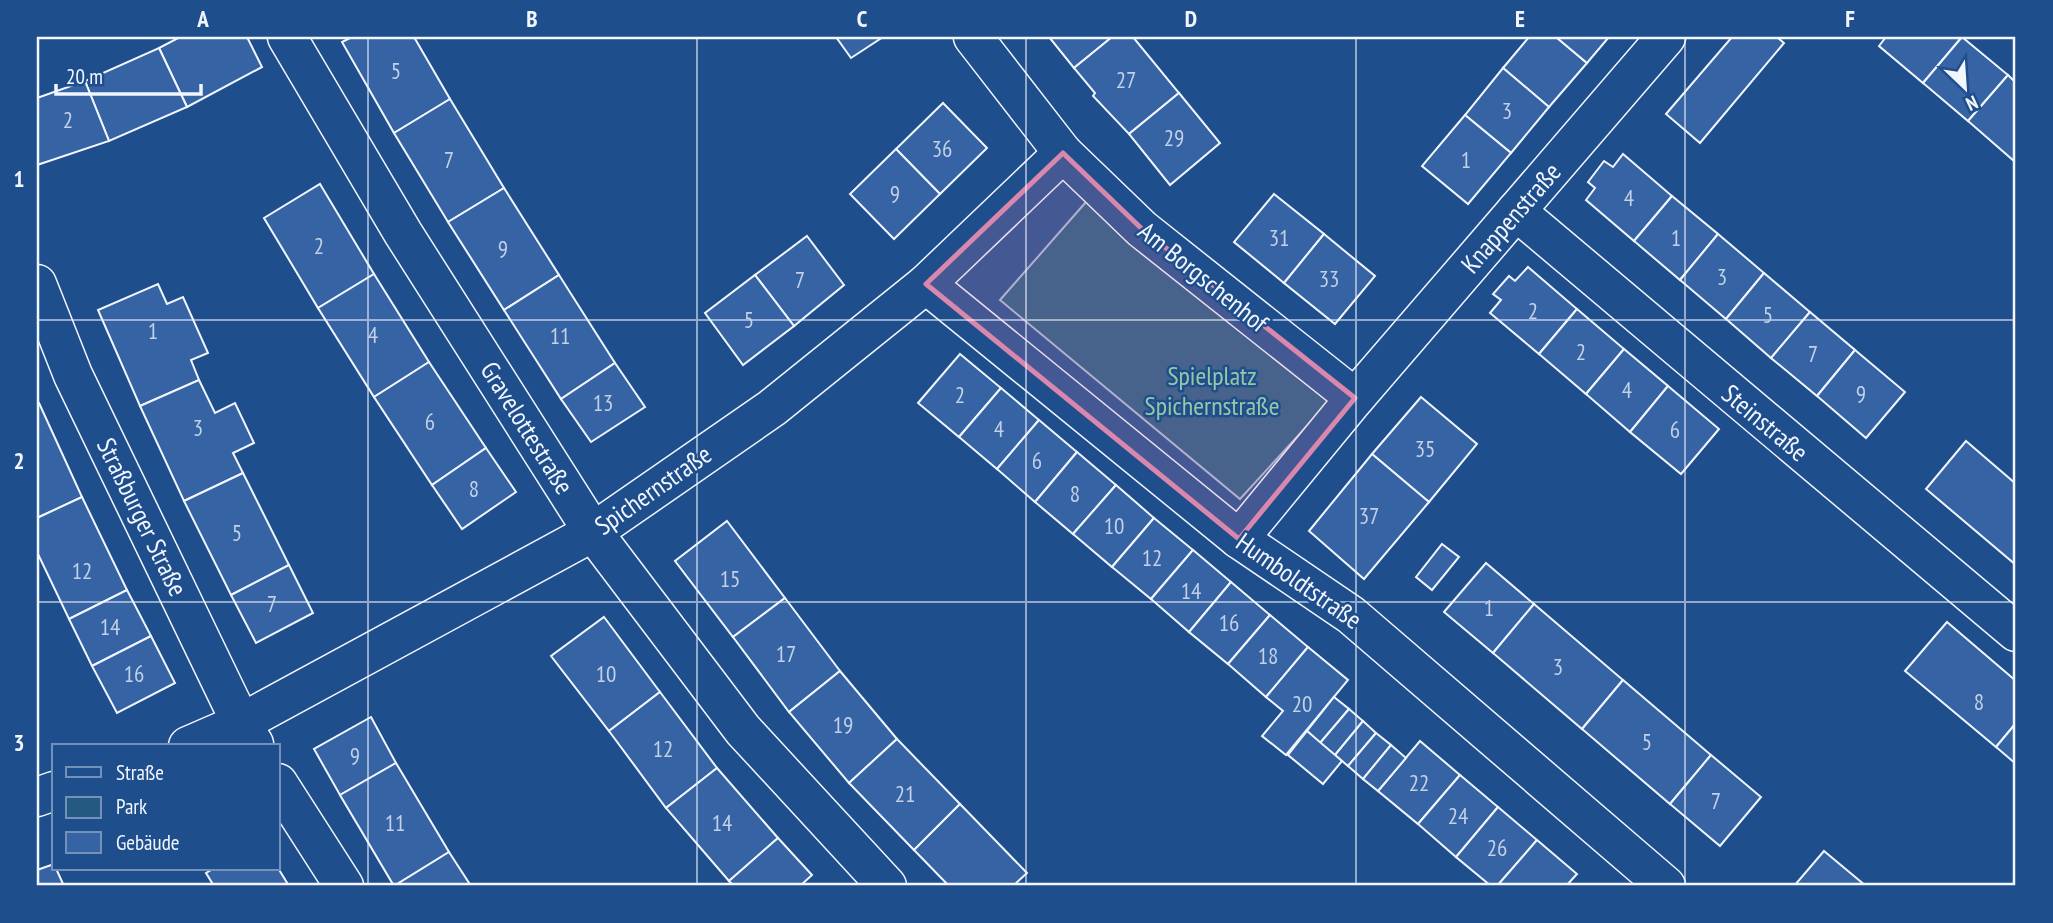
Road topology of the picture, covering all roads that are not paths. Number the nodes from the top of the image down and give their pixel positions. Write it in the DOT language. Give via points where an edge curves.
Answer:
graph roads {
  1 [pos="287,37"];
  2 [pos="973,37"];
  3 [pos="1666,37"];
  4 [pos="1063,153"];
  5 [pos="1516,211"];
  6 [pos="37,284"];
  7 [pos="926,284"];
  8 [pos="1355,398"];
  9 [pos="593,533"];
  10 [pos="1239,539"];
  11 [pos="2016,632"];
  12 [pos="248,735"];
  13 [pos="199,744"];
  14 [pos="280,786"];
  15 [pos="1648,881"];
  16 [pos="344,886"];
  17 [pos="887,886"];
  1 -- 9 [label="street, Gravelottestraße" via="403,233"];
  2 -- 4 [label="street, Am Borgschenhof"];
  3 -- 5 [label="street, Knappenstraße"];
  4 -- 7 [label="street, Spichernstraße"];
  4 -- 8 [label="street, Am Borgschenhof" via="1142,229"];
  5 -- 8 [label="street, Knappenstraße"];
  5 -- 11 [label="street, Steinstraße"];
  6 -- 12 [label="street, Straßburger Straße" via="73,375"];
  7 -- 9 [label="street, Spichernstraße" via="772,408"];
  7 -- 10 [label="street, Humboldtstraße"];
  8 -- 10 [label="street"];
  9 -- 12 [label="street, Spichernstraße"];
  9 -- 17 [label="street, Gravelottestraße" via="743,730"];
  10 -- 15 [label="street, Humboldtstraße" via="1351,615"];
  12 -- 13 [label="street, Spichernstraße"];
  14 -- 16 [label="street"];
}
